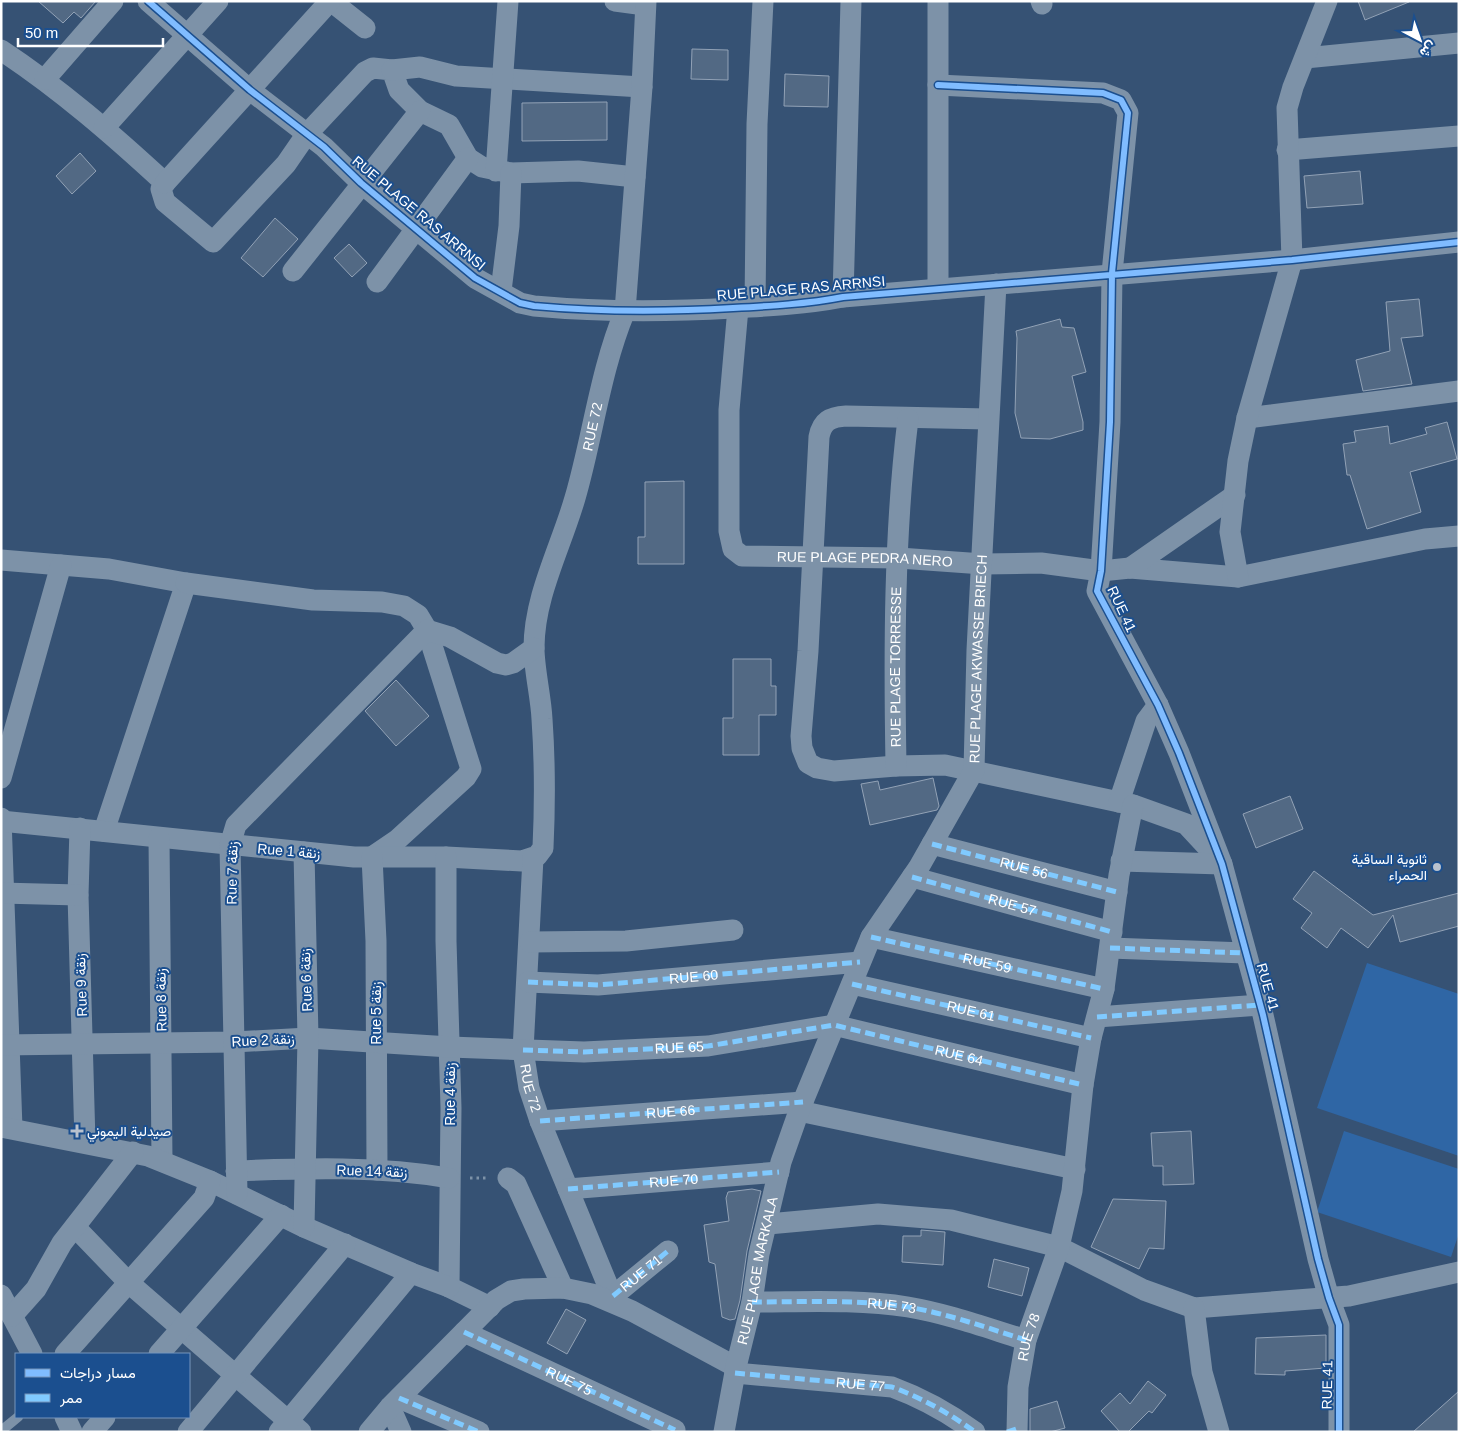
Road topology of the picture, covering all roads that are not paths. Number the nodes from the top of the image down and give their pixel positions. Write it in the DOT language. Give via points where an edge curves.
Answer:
graph roads {
  1 [pos="112,1"];
  2 [pos="148,1"];
  3 [pos="218,1"];
  4 [pos="330,1"];
  5 [pos="508,1"];
  6 [pos="615,1"];
  7 [pos="763,1"];
  8 [pos="851,1"];
  9 [pos="938,1"];
  10 [pos="1327,1"];
  11 [pos="645,3"];
  12 [pos="365,28"];
  13 [pos="187,33"];
  14 [pos="1459,42"];
  15 [pos="1,50"];
  16 [pos="1305,58"];
  17 [pos="392,70"];
  18 [pos="502,78"];
  19 [pos="45,79"];
  20 [pos="938,85"];
  21 [pos="642,87"];
  22 [pos="250,90"];
  23 [pos="420,111"];
  24 [pos="104,128"];
  25 [pos="306,135"];
  26 [pos="1459,136"];
  27 [pos="1287,150"];
  28 [pos="468,158"];
  29 [pos="503,172"];
  30 [pos="635,177"];
  31 [pos="165,183"];
  32 [pos="362,183"];
  33 [pos="414,228"];
  34 [pos="1459,242"];
  35 [pos="1292,260"];
  36 [pos="293,271"];
  37 [pos="1112,273"];
  38 [pos="376,282"];
  39 [pos="996,284"];
  40 [pos="938,289"];
  41 [pos="501,291"];
  42 [pos="843,297"];
  43 [pos="747,307"];
  44 [pos="625,311"];
  45 [pos="1459,391"];
  46 [pos="1246,418"];
  47 [pos="908,419"];
  48 [pos="988,419"];
  49 [pos="1235,495"];
  50 [pos="1459,536"];
  51 [pos="812,555"];
  52 [pos="898,558"];
  53 [pos="1,560"];
  54 [pos="983,564"];
  55 [pos="62,565"];
  56 [pos="1130,568"];
  57 [pos="1101,571"];
  58 [pos="1238,577"];
  59 [pos="186,583"];
  60 [pos="427,630"];
  61 [pos="534,648"];
  62 [pos="1158,705"];
  63 [pos="896,766"];
  64 [pos="974,770"];
  65 [pos="1,778"];
  66 [pos="1126,803"];
  67 [pos="2,820"];
  68 [pos="80,828"];
  69 [pos="104,831"];
  70 [pos="160,838"];
  71 [pos="932,844"];
  72 [pos="230,846"];
  73 [pos="304,852"];
  74 [pos="538,853"];
  75 [pos="372,857"];
  76 [pos="446,857"];
  77 [pos="1122,862"];
  78 [pos="1222,864"];
  79 [pos="912,877"];
  80 [pos="1117,892"];
  81 [pos="2,893"];
  82 [pos="78,895"];
  83 [pos="733,930"];
  84 [pos="871,937"];
  85 [pos="1111,940"];
  86 [pos="530,942"];
  87 [pos="1245,953"];
  88 [pos="860,962"];
  89 [pos="528,982"];
  90 [pos="852,984"];
  91 [pos="1104,989"];
  92 [pos="1260,1005"];
  93 [pos="1098,1017"];
  94 [pos="834,1026"];
  95 [pos="308,1038"];
  96 [pos="1091,1038"];
  97 [pos="234,1042"];
  98 [pos="376,1042"];
  99 [pos="162,1043"];
  100 [pos="5,1044"];
  101 [pos="83,1044"];
  102 [pos="450,1047"];
  103 [pos="524,1050"];
  104 [pos="1083,1085"];
  105 [pos="801,1106"];
  106 [pos="540,1121"];
  107 [pos="7,1128"];
  108 [pos="85,1142"];
  109 [pos="133,1152"];
  110 [pos="162,1161"];
  111 [pos="306,1169"];
  112 [pos="1075,1169"];
  113 [pos="377,1170"];
  114 [pos="236,1171"];
  115 [pos="779,1172"];
  116 [pos="449,1178"];
  117 [pos="508,1178"];
  118 [pos="210,1181"];
  119 [pos="568,1189"];
  120 [pos="237,1194"];
  121 [pos="281,1216"];
  122 [pos="768,1224"];
  123 [pos="75,1227"];
  124 [pos="304,1227"];
  125 [pos="344,1244"];
  126 [pos="1059,1246"];
  127 [pos="668,1251"];
  128 [pos="411,1273"];
  129 [pos="1455,1279"];
  130 [pos="129,1283"];
  131 [pos="449,1287"];
  132 [pos="563,1288"];
  133 [pos="1,1295"];
  134 [pos="1329,1298"];
  135 [pos="614,1299"];
  136 [pos="752,1302"];
  137 [pos="490,1307"];
  138 [pos="1194,1308"];
  139 [pos="12,1316"];
  140 [pos="182,1328"];
  141 [pos="464,1332"];
  142 [pos="1026,1340"];
  143 [pos="31,1353"];
  144 [pos="66,1353"];
  145 [pos="161,1353"];
  146 [pos="735,1370"];
  147 [pos="235,1376"];
  148 [pos="395,1402"];
  149 [pos="17,1418"];
  150 [pos="65,1418"];
  151 [pos="104,1418"];
  152 [pos="290,1428"];
  153 [pos="674,1430"];
  154 [pos="1,1431"];
  155 [pos="1013,1431"];
  156 [pos="72,1432"];
  157 [pos="92,1432"];
  158 [pos="188,1432"];
  159 [pos="369,1432"];
  160 [pos="401,1432"];
  161 [pos="478,1432"];
  162 [pos="724,1432"];
  163 [pos="975,1432"];
  164 [pos="1219,1432"];
  165 [pos="1339,1432"];
  1 -- 19 [label="street"];
  2 -- 13 [label="street, RUE PLAGE RAS ARRNSI"];
  3 -- 13 [label="street"];
  4 -- 12 [label="street"];
  4 -- 22 [label="street"];
  5 -- 18 [label="street"];
  6 -- 11 [label="street"];
  7 -- 43 [label="street"];
  8 -- 42 [label="street"];
  9 -- 20 [label="street"];
  10 -- 16 [label="street"];
  11 -- 21 [label="street, RUE 72"];
  13 -- 22 [label="street, RUE PLAGE RAS ARRNSI"];
  13 -- 24 [label="street"];
  14 -- 16 [label="street"];
  15 -- 19 [label="street"];
  16 -- 27 [label="street" via="1288,99"];
  17 -- 18 [label="street" via="420,67 456,76"];
  17 -- 23 [label="street" via="399,90"];
  17 -- 25 [label="street" via="373,68 365,72"];
  18 -- 21 [label="street"];
  18 -- 29 [label="street"];
  19 -- 24 [label="street"];
  20 -- 37 [label="street, RUE 41" via="1086,92 1121,100 1128,113"];
  20 -- 40 [label="street"];
  21 -- 30 [label="street, RUE 72"];
  22 -- 25 [label="street, RUE PLAGE RAS ARRNSI"];
  22 -- 31 [label="street"];
  23 -- 28 [label="street" via="449,125"];
  23 -- 32 [label="street"];
  24 -- 31 [label="street"];
  25 -- 31 [label="street" via="286,164 215,241 210,241 165,202 161,189"];
  25 -- 32 [label="street, RUE PLAGE RAS ARRNSI" via="324,147"];
  26 -- 27 [label="street"];
  27 -- 35 [label="street"];
  28 -- 29 [label="street" via="482,167"];
  28 -- 33 [label="street"];
  29 -- 30 [label="street" via="578,171"];
  29 -- 41 [label="street" via="509,226"];
  30 -- 44 [label="street, RUE 72"];
  32 -- 33 [label="street, RUE PLAGE RAS ARRNSI"];
  32 -- 36 [label="street"];
  33 -- 38 [label="street"];
  33 -- 41 [label="street, RUE PLAGE RAS ARRNSI" via="475,278"];
  34 -- 35 [label="street, RUE PLAGE RAS ARRNSI"];
  35 -- 37 [label="street, RUE PLAGE RAS ARRNSI"];
  35 -- 46 [label="street"];
  37 -- 39 [label="street, RUE PLAGE RAS ARRNSI"];
  37 -- 57 [label="street, RUE 41" via="1110,422"];
  39 -- 40 [label="street, RUE PLAGE RAS ARRNSI"];
  39 -- 48 [label="street, RUE PLAGE AKWASSE BRIECH"];
  40 -- 42 [label="street, RUE PLAGE RAS ARRNSI"];
  41 -- 44 [label="street, RUE PLAGE RAS ARRNSI" via="520,303 534,306"];
  42 -- 43 [label="street, RUE PLAGE RAS ARRNSI"];
  43 -- 44 [label="street, RUE PLAGE RAS ARRNSI"];
  43 -- 51 [label="street, RUE PLAGE PEDRA NERO" via="729,410 729,538 737,553 748,557"];
  44 -- 61 [label="street, RUE 72" via="612,348 575,497 546,581"];
  45 -- 46 [label="street"];
  46 -- 49 [label="street"];
  47 -- 48 [label="street"];
  47 -- 51 [label="street" via="846,416 831,418 822,425"];
  47 -- 52 [label="street, RUE PLAGE TORRESSE"];
  48 -- 54 [label="street, RUE PLAGE AKWASSE BRIECH"];
  49 -- 56 [label="street"];
  49 -- 58 [label="street" via="1230,532"];
  50 -- 58 [label="street, RUE PLAGE PEDRA NERO" via="1425,539"];
  51 -- 52 [label="street, RUE PLAGE PEDRA NERO"];
  51 -- 63 [label="street" via="802,748 808,763 817,768 834,771"];
  52 -- 54 [label="street, RUE PLAGE PEDRA NERO"];
  52 -- 63 [label="street, RUE PLAGE TORRESSE" via="894,666"];
  53 -- 55 [label="street"];
  54 -- 57 [label="street, RUE PLAGE PEDRA NERO" via="1040,563"];
  54 -- 64 [label="street, RUE PLAGE AKWASSE BRIECH"];
  55 -- 59 [label="street" via="109,569"];
  55 -- 65 [label="street"];
  56 -- 57 [label="street, RUE PLAGE PEDRA NERO"];
  56 -- 58 [label="street, RUE PLAGE PEDRA NERO"];
  57 -- 62 [label="street, RUE 41" via="1097,591"];
  59 -- 60 [label="street" via="313,600 382,602 404,606 418,615"];
  59 -- 69 [label="street"];
  60 -- 61 [label="street" via="450,637 506,665"];
  60 -- 72 [label="street, Rue 7 زنقة" via="236,825"];
  60 -- 75 [label="street" via="471,769 397,840"];
  61 -- 74 [label="street, RUE 72" via="544,746"];
  62 -- 66 [label="street, RUE 78" via="1146,722"];
  62 -- 78 [label="street, RUE 41"];
  63 -- 64 [label="street" via="945,765"];
  64 -- 66 [label="street"];
  64 -- 71 [label="street, RUE PLAGE AKWASSE BRIECH"];
  66 -- 77 [label="street, RUE 78"];
  66 -- 78 [label="street" via="1186,824"];
  67 -- 68 [label="street, Rue 1 زنقة"];
  67 -- 81 [label="street"];
  68 -- 69 [label="street, Rue 1 زنقة"];
  68 -- 82 [label="street, Rue 9 زنقة"];
  69 -- 70 [label="street, Rue 1 زنقة"];
  70 -- 72 [label="street, Rue 1 زنقة"];
  70 -- 99 [label="street, Rue 8 زنقة"];
  71 -- 79 [label="street, RUE PLAGE AKWASSE BRIECH"];
  71 -- 80 [label="street, RUE 56"];
  72 -- 73 [label="street, Rue 1 زنقة"];
  72 -- 97 [label="street, Rue 7 زنقة"];
  73 -- 75 [label="street, Rue 1 زنقة"];
  73 -- 95 [label="street, Rue 6 زنقة"];
  74 -- 76 [label="street, Rue 1 زنقة" via="504,861"];
  74 -- 86 [label="street, RUE 72"];
  75 -- 76 [label="street, Rue 1 زنقة"];
  75 -- 98 [label="street, Rue 5 زنقة"];
  76 -- 102 [label="street, Rue 4 زنقة"];
  77 -- 78 [label="street"];
  77 -- 80 [label="street, RUE 78"];
  78 -- 87 [label="street, RUE 41"];
  79 -- 84 [label="street, RUE PLAGE AKWASSE BRIECH"];
  79 -- 85 [label="street, RUE 57"];
  80 -- 85 [label="street, RUE 78"];
  81 -- 82 [label="street"];
  81 -- 100 [label="street"];
  82 -- 101 [label="street, Rue 9 زنقة"];
  83 -- 86 [label="street" via="626,942"];
  84 -- 88 [label="street, RUE PLAGE AKWASSE BRIECH"];
  84 -- 91 [label="street, RUE 59"];
  85 -- 87 [label="street"];
  85 -- 91 [label="street, RUE 78"];
  86 -- 89 [label="street, RUE 72"];
  87 -- 92 [label="street, RUE 41"];
  88 -- 89 [label="street, RUE 60" via="598,985"];
  88 -- 90 [label="street, RUE PLAGE AKWASSE BRIECH"];
  89 -- 103 [label="street, RUE 72"];
  90 -- 94 [label="street, RUE PLAGE AKWASSE BRIECH"];
  90 -- 96 [label="street, RUE 61"];
  91 -- 93 [label="street, RUE 78"];
  92 -- 93 [label="street"];
  92 -- 134 [label="street, RUE 41"];
  93 -- 96 [label="street, RUE 78"];
  94 -- 103 [label="street, RUE 65" via="708,1046 592,1052"];
  94 -- 104 [label="street, RUE 64"];
  94 -- 105 [label="street, RUE PLAGE AKWASSE BRIECH"];
  95 -- 97 [label="street, Rue 2 زنقة"];
  95 -- 98 [label="street, Rue 2 زنقة"];
  95 -- 111 [label="street, Rue 6 زنقة"];
  96 -- 104 [label="street, RUE 78"];
  97 -- 99 [label="street, Rue 2 زنقة"];
  97 -- 114 [label="street, Rue 7 زنقة"];
  98 -- 102 [label="street, Rue 2 زنقة"];
  98 -- 113 [label="street, Rue 5 زنقة"];
  99 -- 101 [label="street, Rue 2 زنقة"];
  99 -- 110 [label="street, Rue 8 زنقة"];
  100 -- 101 [label="street, Rue 2 زنقة"];
  100 -- 107 [label="street"];
  101 -- 108 [label="street, Rue 9 زنقة"];
  102 -- 103 [label="street, Rue 2 زنقة"];
  102 -- 116 [label="street, Rue 4 زنقة"];
  103 -- 106 [label="street, RUE 72" via="529,1088"];
  104 -- 112 [label="street, RUE 78"];
  105 -- 106 [label="street, RUE 66"];
  105 -- 112 [label="street, RUE 66"];
  105 -- 115 [label="street, RUE PLAGE MARKALA"];
  106 -- 119 [label="street, RUE 72"];
  107 -- 108 [label="street"];
  108 -- 109 [label="street"];
  109 -- 110 [label="street"];
  109 -- 123 [label="street"];
  110 -- 118 [label="street"];
  111 -- 113 [label="street, Rue 14 زنقة"];
  111 -- 114 [label="street, Rue 14 زنقة"];
  111 -- 124 [label="street, Rue 6 زنقة"];
  112 -- 126 [label="street, RUE 78"];
  113 -- 116 [label="street, Rue 14 زنقة" via="410,1171"];
  114 -- 120 [label="street, Rue 7 زنقة"];
  115 -- 119 [label="street, RUE 70"];
  115 -- 122 [label="street, RUE PLAGE MARKALA"];
  116 -- 131 [label="street, Rue 4 زنقة"];
  117 -- 132 [label="street" via="516,1184"];
  118 -- 120 [label="street"];
  118 -- 130 [label="street" via="204,1198"];
  119 -- 135 [label="street, RUE 72"];
  120 -- 121 [label="street"];
  121 -- 124 [label="street"];
  121 -- 140 [label="street"];
  122 -- 126 [label="street" via="878,1214 919,1216 951,1220"];
  122 -- 136 [label="street, RUE PLAGE MARKALA" via="759,1254"];
  123 -- 130 [label="street"];
  123 -- 139 [label="street" via="62,1242 36,1289"];
  124 -- 125 [label="street"];
  125 -- 128 [label="street"];
  125 -- 147 [label="street"];
  126 -- 138 [label="street" via="1144,1290"];
  126 -- 142 [label="street, RUE 78"];
  127 -- 135 [label="street, RUE 71"];
  128 -- 131 [label="street"];
  128 -- 152 [label="street"];
  129 -- 134 [label="street"];
  130 -- 140 [label="street"];
  130 -- 144 [label="street"];
  131 -- 137 [label="street"];
  132 -- 135 [label="street"];
  132 -- 137 [label="street" via="515,1290 501,1296"];
  133 -- 139 [label="street"];
  134 -- 138 [label="street"];
  134 -- 165 [label="street, RUE 41" via="1339,1325"];
  135 -- 146 [label="street"];
  136 -- 142 [label="street, RUE 73" via="907,1307 946,1315"];
  136 -- 146 [label="street, RUE PLAGE MARKALA"];
  137 -- 141 [label="street"];
  138 -- 164 [label="street" via="1202,1372"];
  139 -- 143 [label="street"];
  140 -- 145 [label="street"];
  140 -- 147 [label="street"];
  141 -- 148 [label="street"];
  141 -- 153 [label="street, RUE 75"];
  142 -- 155 [label="street, RUE 78"];
  146 -- 162 [label="street, RUE PLAGE MARKALA"];
  146 -- 163 [label="street, RUE 77" via="892,1387 951,1415"];
  147 -- 152 [label="street"];
  147 -- 158 [label="street"];
  148 -- 159 [label="street"];
  148 -- 160 [label="street"];
  148 -- 161 [label="street"];
  149 -- 154 [label="lane"];
  150 -- 156 [label="street"];
  151 -- 157 [label="street"];
}
